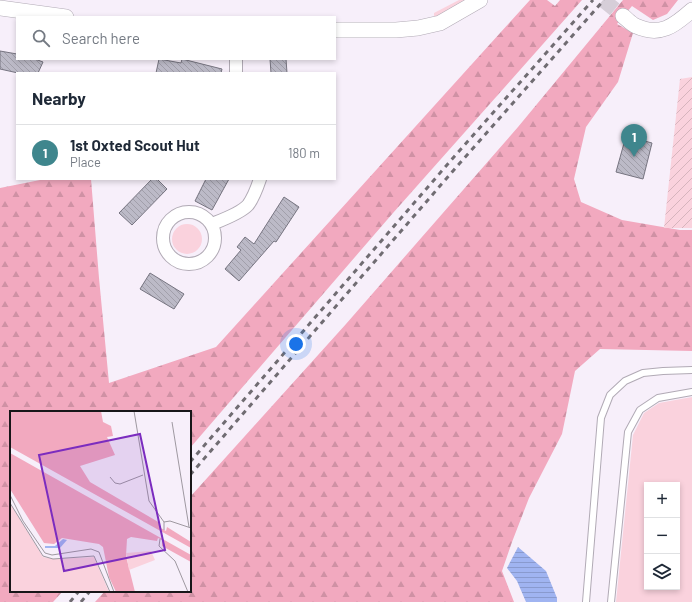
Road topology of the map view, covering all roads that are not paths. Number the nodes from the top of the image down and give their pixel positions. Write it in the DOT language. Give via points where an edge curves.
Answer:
graph roads {
  1 [pos="480,0"];
  2 [pos="0,8"];
  3 [pos="692,10"];
  4 [pos="59,16"];
  5 [pos="623,16"];
  6 [pos="336,30"];
  7 [pos="236,60"];
  8 [pos="236,72"];
  9 [pos="260,180"];
  10 [pos="212,224"];
  11 [pos="692,370"];
  12 [pos="692,392"];
  13 [pos="586,602"];
  14 [pos="611,602"];
  1 -- 6 [label="street" via="440,23 418,28"];
  2 -- 4 [label="street"];
  3 -- 5 [label="street" via="677,23 663,30 649,30 635,25"];
  7 -- 8 [label="street"];
  9 -- 10 [label="street" via="247,206"];
  10 -- 10 [label="street" via="216,240 210,255 203,261 187,265 172,259 166,252 163,235 171,218 188,212 197,213"];
  11 -- 13 [label="lane" via="643,373 625,381 610,395 601,418"];
  12 -- 14 [label="lane" via="658,398 640,410 628,432"];
}
